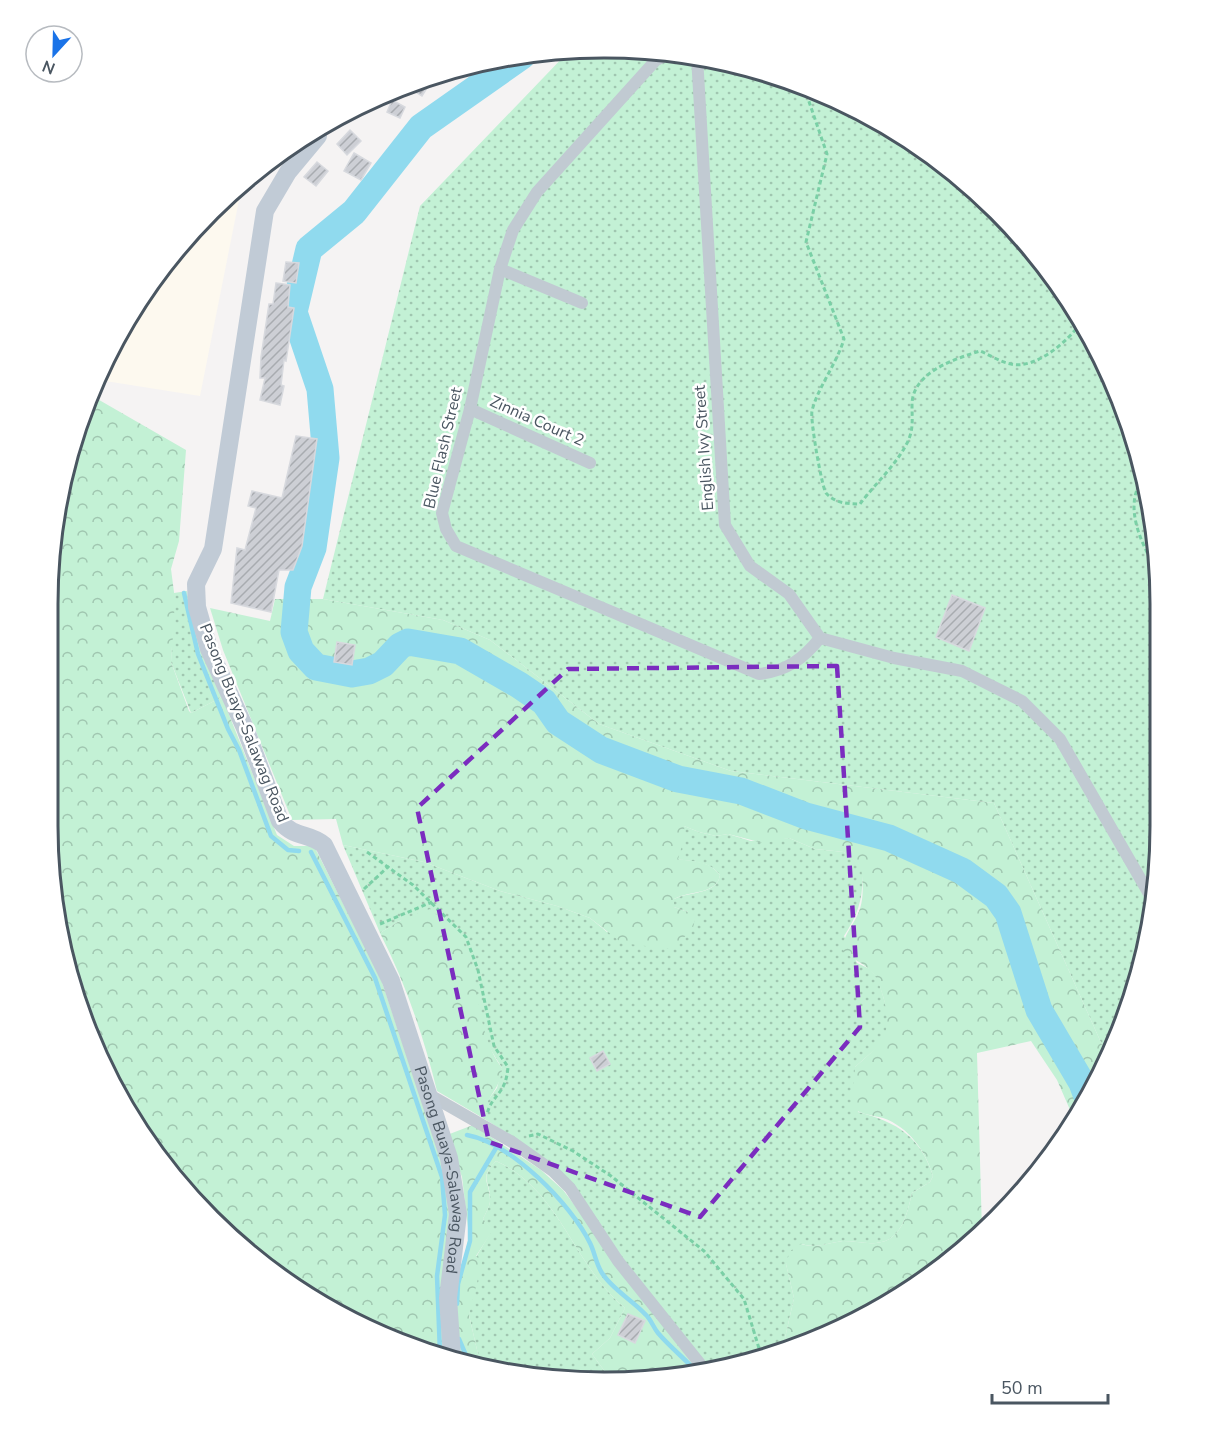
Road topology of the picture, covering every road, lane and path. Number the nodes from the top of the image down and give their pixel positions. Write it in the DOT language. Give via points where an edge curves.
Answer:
graph roads {
  1 [pos="655,61"];
  2 [pos="698,67"];
  3 [pos="808,98"];
  4 [pos="312,144"];
  5 [pos="500,269"];
  6 [pos="582,303"];
  7 [pos="1074,328"];
  8 [pos="470,409"];
  9 [pos="590,463"];
  10 [pos="1136,487"];
  11 [pos="1147,553"];
  12 [pos="820,638"];
  13 [pos="367,852"];
  14 [pos="389,866"];
  15 [pos="1146,888"];
  16 [pos="352,899"];
  17 [pos="432,902"];
  18 [pos="368,931"];
  19 [pos="428,1094"];
  20 [pos="486,1127"];
  21 [pos="512,1142"];
  22 [pos="759,1349"];
  23 [pos="452,1350"];
  24 [pos="699,1363"];
  1 -- 5 [label="street, Blue Flash Street" via="537,192 513,230"];
  2 -- 12 [label="street, English Ivy Street" via="725,525 750,566 789,594"];
  3 -- 7 [label="path" via="827,154 806,242 844,339 812,412 824,491 833,499 860,504 906,446 913,426 916,387 932,371 980,351 1012,365 1031,363 1054,349"];
  4 -- 16 [label="street, Pasong Buaya-Salawag Road" via="288,172 265,211 213,549 196,584 196,596 209,649 245,728 280,821 291,832 324,845"];
  5 -- 6 [label="street"];
  5 -- 8 [label="street, Blue Flash Street"];
  8 -- 9 [label="street, Zinnia Court 2"];
  8 -- 12 [label="street, Blue Flash Street" via="442,513 456,546 759,674 780,672"];
  10 -- 11 [label="path" via="1134,508"];
  12 -- 15 [label="street" via="962,671 1022,701 1060,739"];
  13 -- 14 [label="path"];
  14 -- 16 [label="path"];
  14 -- 17 [label="path"];
  16 -- 18 [label="street, Pasong Buaya-Salawag Road"];
  17 -- 18 [label="path"];
  17 -- 20 [label="path" via="466,937 472,949 494,1046 508,1067 502,1092 488,1109"];
  18 -- 19 [label="street, Pasong Buaya-Salawag Road" via="391,981"];
  19 -- 20 [label="street"];
  19 -- 23 [label="street, Pasong Buaya-Salawag Road" via="449,1158 457,1200 448,1298"];
  20 -- 21 [label="street"];
  21 -- 22 [label="path" via="538,1134 573,1151 690,1238 744,1299"];
  21 -- 24 [label="street" via="570,1188 618,1261"];
}
